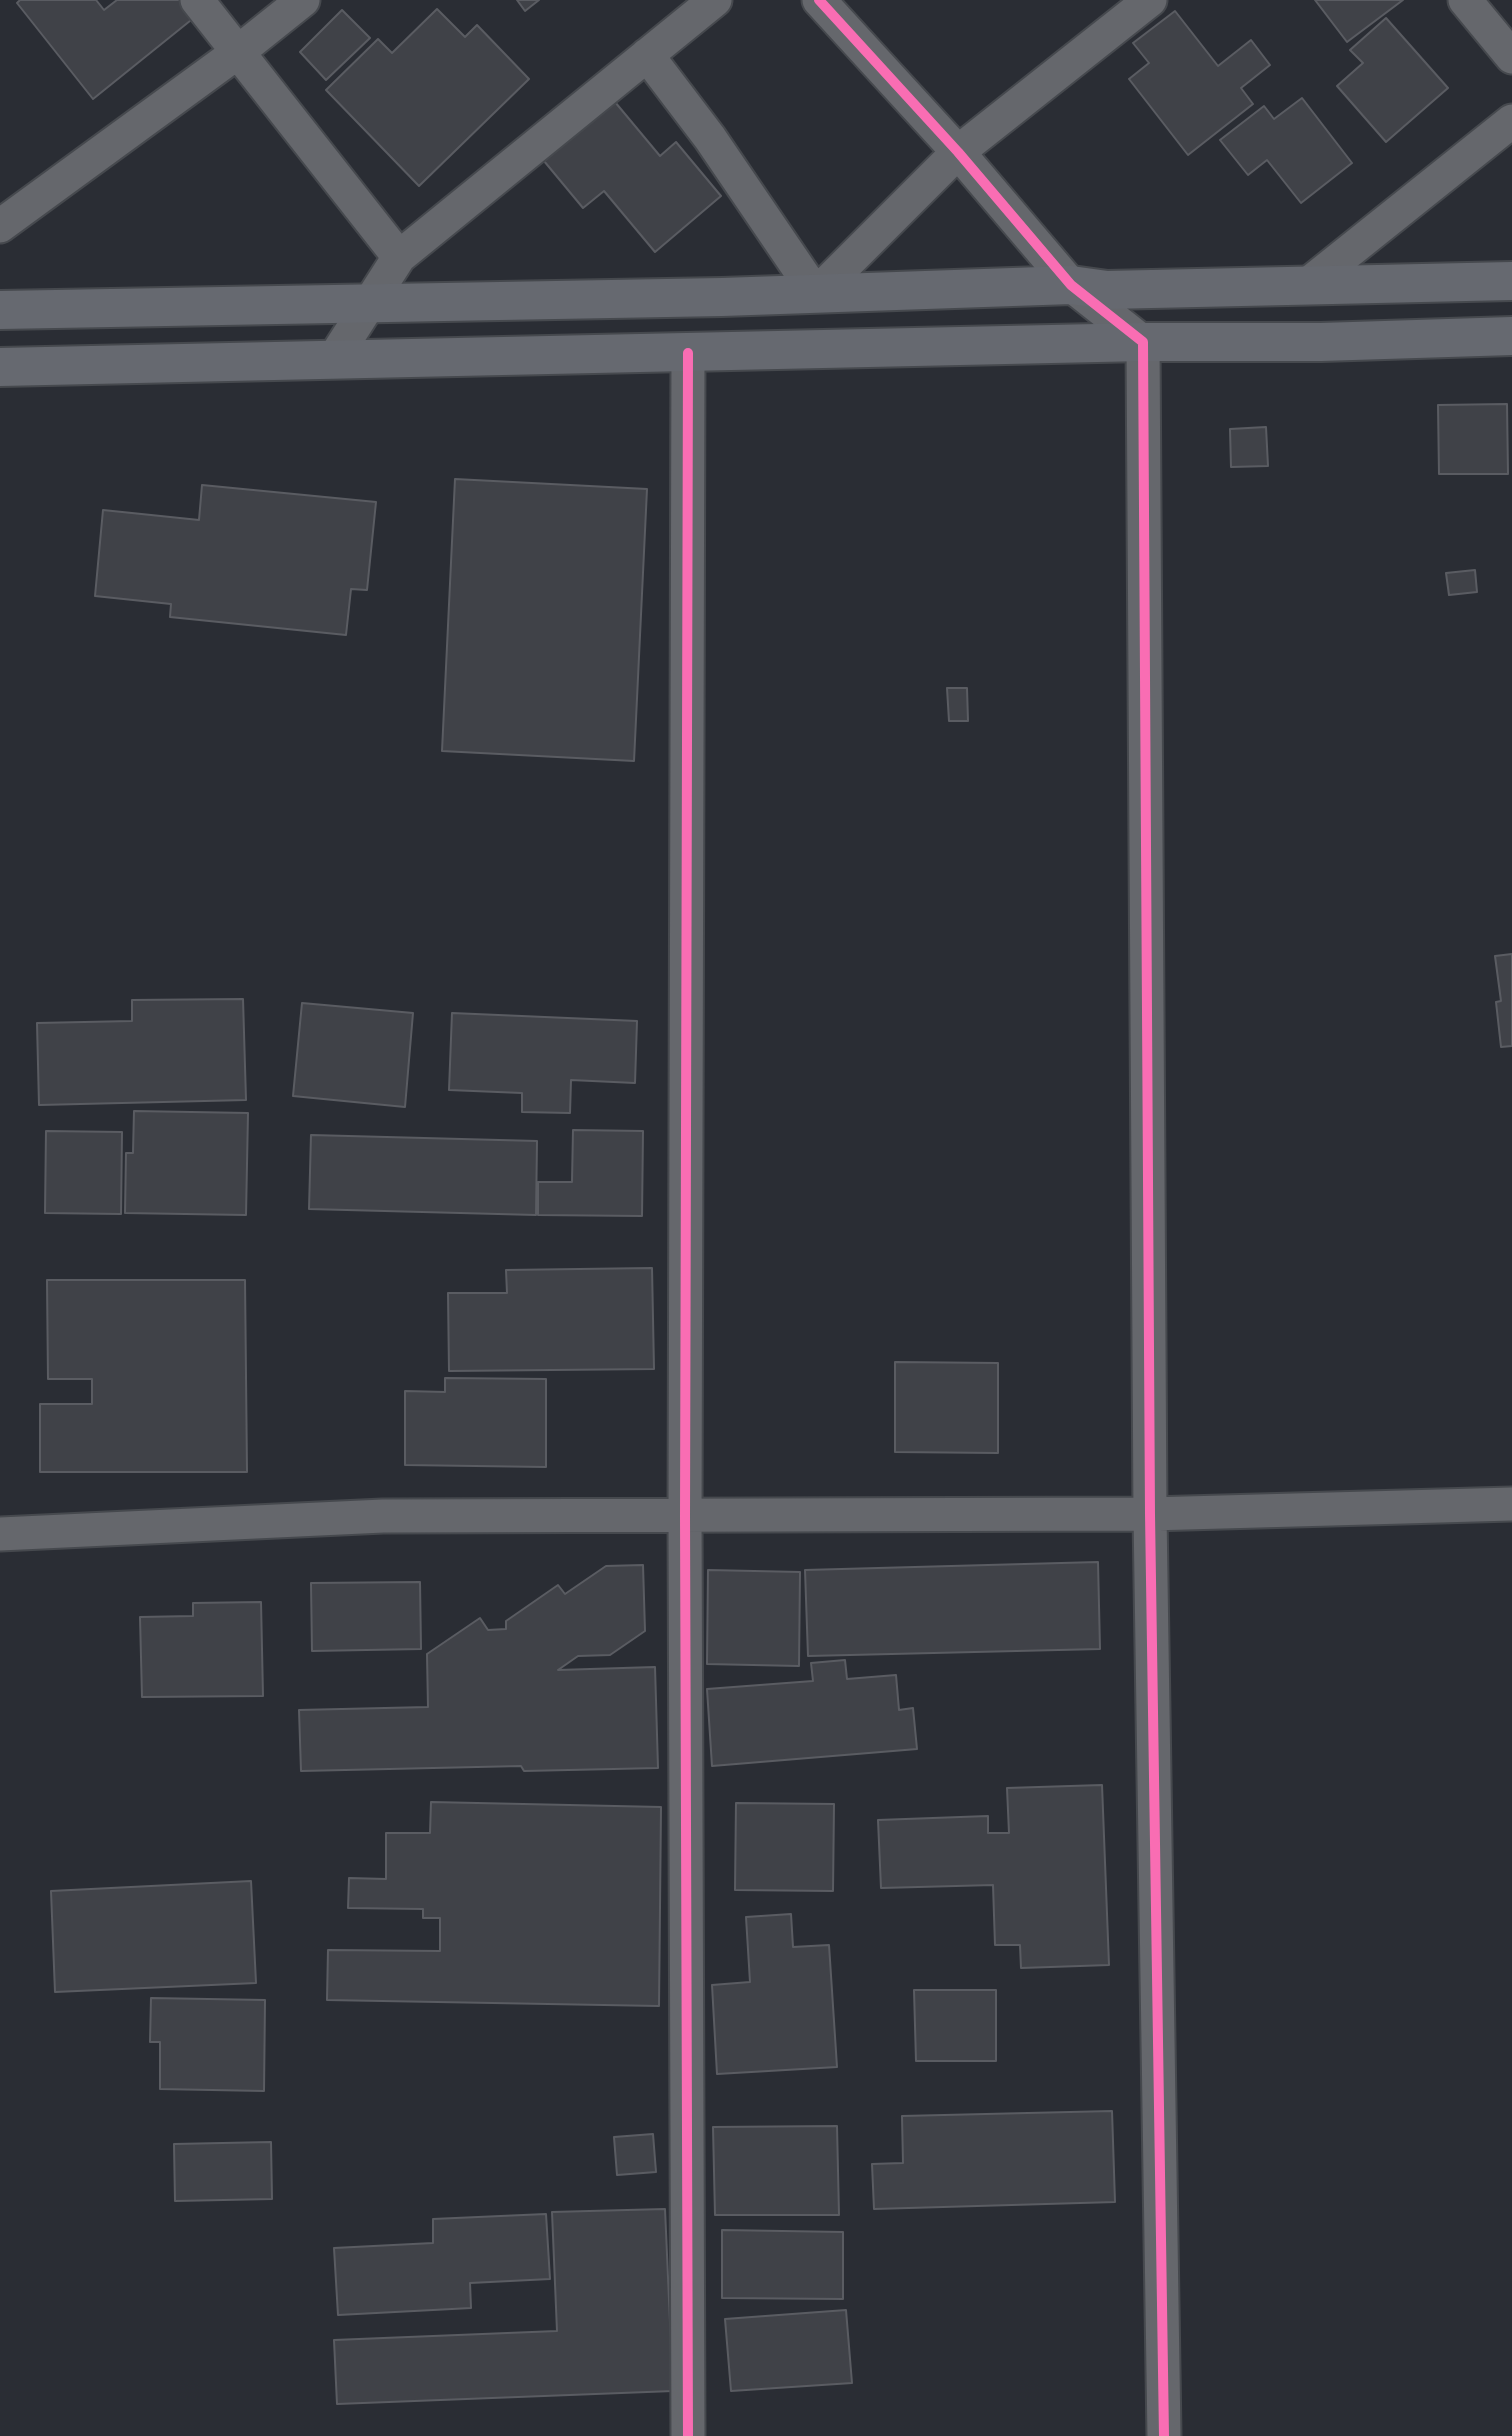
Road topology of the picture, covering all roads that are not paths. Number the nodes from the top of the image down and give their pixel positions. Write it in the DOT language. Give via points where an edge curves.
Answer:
graph roads {
  1 [pos="197,0"];
  2 [pos="303,0"];
  3 [pos="715,0"];
  4 [pos="819,0"];
  5 [pos="1150,0"];
  6 [pos="1465,0"];
  7 [pos="238,52"];
  8 [pos="648,55"];
  9 [pos="1512,57"];
  10 [pos="1512,121"];
  11 [pos="958,152"];
  12 [pos="0,226"];
  13 [pos="400,257"];
  14 [pos="1512,281"];
  15 [pos="1071,285"];
  16 [pos="1307,285"];
  17 [pos="816,294"];
  18 [pos="369,304"];
  19 [pos="0,310"];
  20 [pos="1512,336"];
  21 [pos="1143,342"];
  22 [pos="688,354"];
  23 [pos="333,360"];
  24 [pos="0,367"];
  25 [pos="1512,1504"];
  26 [pos="1150,1514"];
  27 [pos="685,1516"];
  28 [pos="0,1534"];
  29 [pos="688,2436"];
  30 [pos="1164,2436"];
  1 -- 7 [label="street"];
  2 -- 7 [label="street"];
  3 -- 8 [label="street"];
  4 -- 11 [label="street"];
  5 -- 11 [label="street"];
  6 -- 9 [label="street"];
  7 -- 12 [label="street"];
  7 -- 13 [label="street"];
  8 -- 13 [label="street"];
  8 -- 17 [label="street"];
  10 -- 16 [label="street"];
  11 -- 15 [label="street"];
  11 -- 17 [label="street"];
  13 -- 18 [label="street"];
  14 -- 16 [label="main road"];
  15 -- 16 [label="main road" via="1107,290"];
  15 -- 17 [label="main road"];
  15 -- 21 [label="street"];
  17 -- 18 [label="main road"];
  18 -- 19 [label="main road"];
  18 -- 23 [label="street"];
  20 -- 21 [label="main road"];
  21 -- 22 [label="main road"];
  21 -- 26 [label="street"];
  22 -- 23 [label="main road"];
  22 -- 27 [label="street"];
  23 -- 24 [label="main road"];
  25 -- 26 [label="street"];
  26 -- 27 [label="street"];
  26 -- 30 [label="street"];
  27 -- 28 [label="street" via="383,1516"];
  27 -- 29 [label="street"];
}
